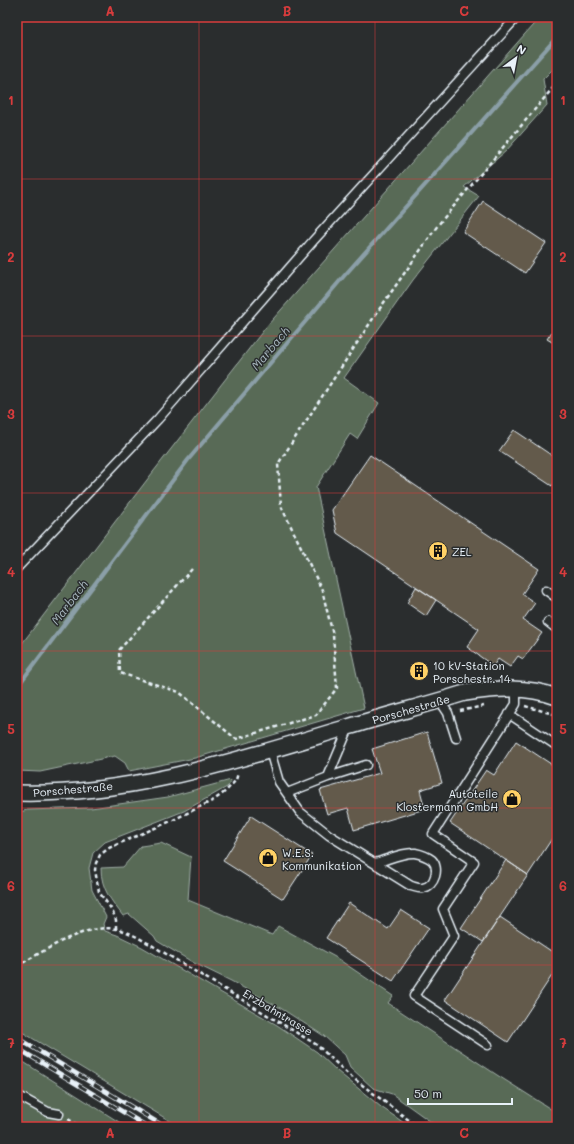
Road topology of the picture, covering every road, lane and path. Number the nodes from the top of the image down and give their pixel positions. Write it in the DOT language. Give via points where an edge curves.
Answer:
graph roads {
  1 [pos="517,17"];
  2 [pos="557,83"];
  3 [pos="17,568"];
  4 [pos="192,568"];
  5 [pos="546,590"];
  6 [pos="557,598"];
  7 [pos="548,622"];
  8 [pos="557,628"];
  9 [pos="556,695"];
  10 [pos="516,696"];
  11 [pos="486,706"];
  12 [pos="444,707"];
  13 [pos="509,714"];
  14 [pos="557,715"];
  15 [pos="349,727"];
  16 [pos="456,738"];
  17 [pos="557,746"];
  18 [pos="270,751"];
  19 [pos="366,765"];
  20 [pos="241,767"];
  21 [pos="328,776"];
  22 [pos="17,793"];
  23 [pos="286,793"];
  24 [pos="375,863"];
  25 [pos="116,929"];
  26 [pos="17,966"];
  27 [pos="488,1045"];
  28 [pos="17,1095"];
  29 [pos="60,1114"];
  30 [pos="81,1127"];
  31 [pos="418,1127"];
  1 -- 3 [label="lane" via="313,241 158,419"];
  2 -- 4 [label="path" via="438,225 376,314 278,464 281,506 322,590 333,635 337,688 316,715 236,739 179,692 120,673 119,650"];
  5 -- 6 [label="lane"];
  7 -- 8 [label="lane"];
  9 -- 10 [label="street, Porschestraße" via="535,691"];
  10 -- 12 [label="street, Porschestraße" via="488,690 465,693"];
  10 -- 13 [label="lane"];
  10 -- 14 [label="path"];
  11 -- 12 [label="path"];
  12 -- 15 [label="street, Porschestraße"];
  12 -- 16 [label="lane"];
  13 -- 17 [label="lane"];
  13 -- 27 [label="lane" via="433,834 474,862 443,909 454,936 414,996"];
  15 -- 18 [label="street, Porschestraße"];
  15 -- 21 [label="lane"];
  18 -- 20 [label="street, Porschestraße"];
  18 -- 23 [label="lane" via="279,782"];
  19 -- 21 [label="lane"];
  20 -- 22 [label="street, Porschestraße" via="93,790"];
  20 -- 25 [label="path" via="236,780 214,800 108,848 100,855 95,870 99,892 112,910"];
  21 -- 23 [label="lane"];
  23 -- 24 [label="lane" via="300,812 329,835"];
  24 -- 24 [label="lane" via="411,886 423,889 435,878 436,867 432,860 423,855 414,853"];
  25 -- 26 [label="path, Erzbahntrasse" via="86,931"];
  25 -- 31 [label="path, Erzbahntrasse" via="148,943 317,1045 349,1075"];
  28 -- 29 [label="lane" via="48,1112"];
  29 -- 30 [label="path"];
}
